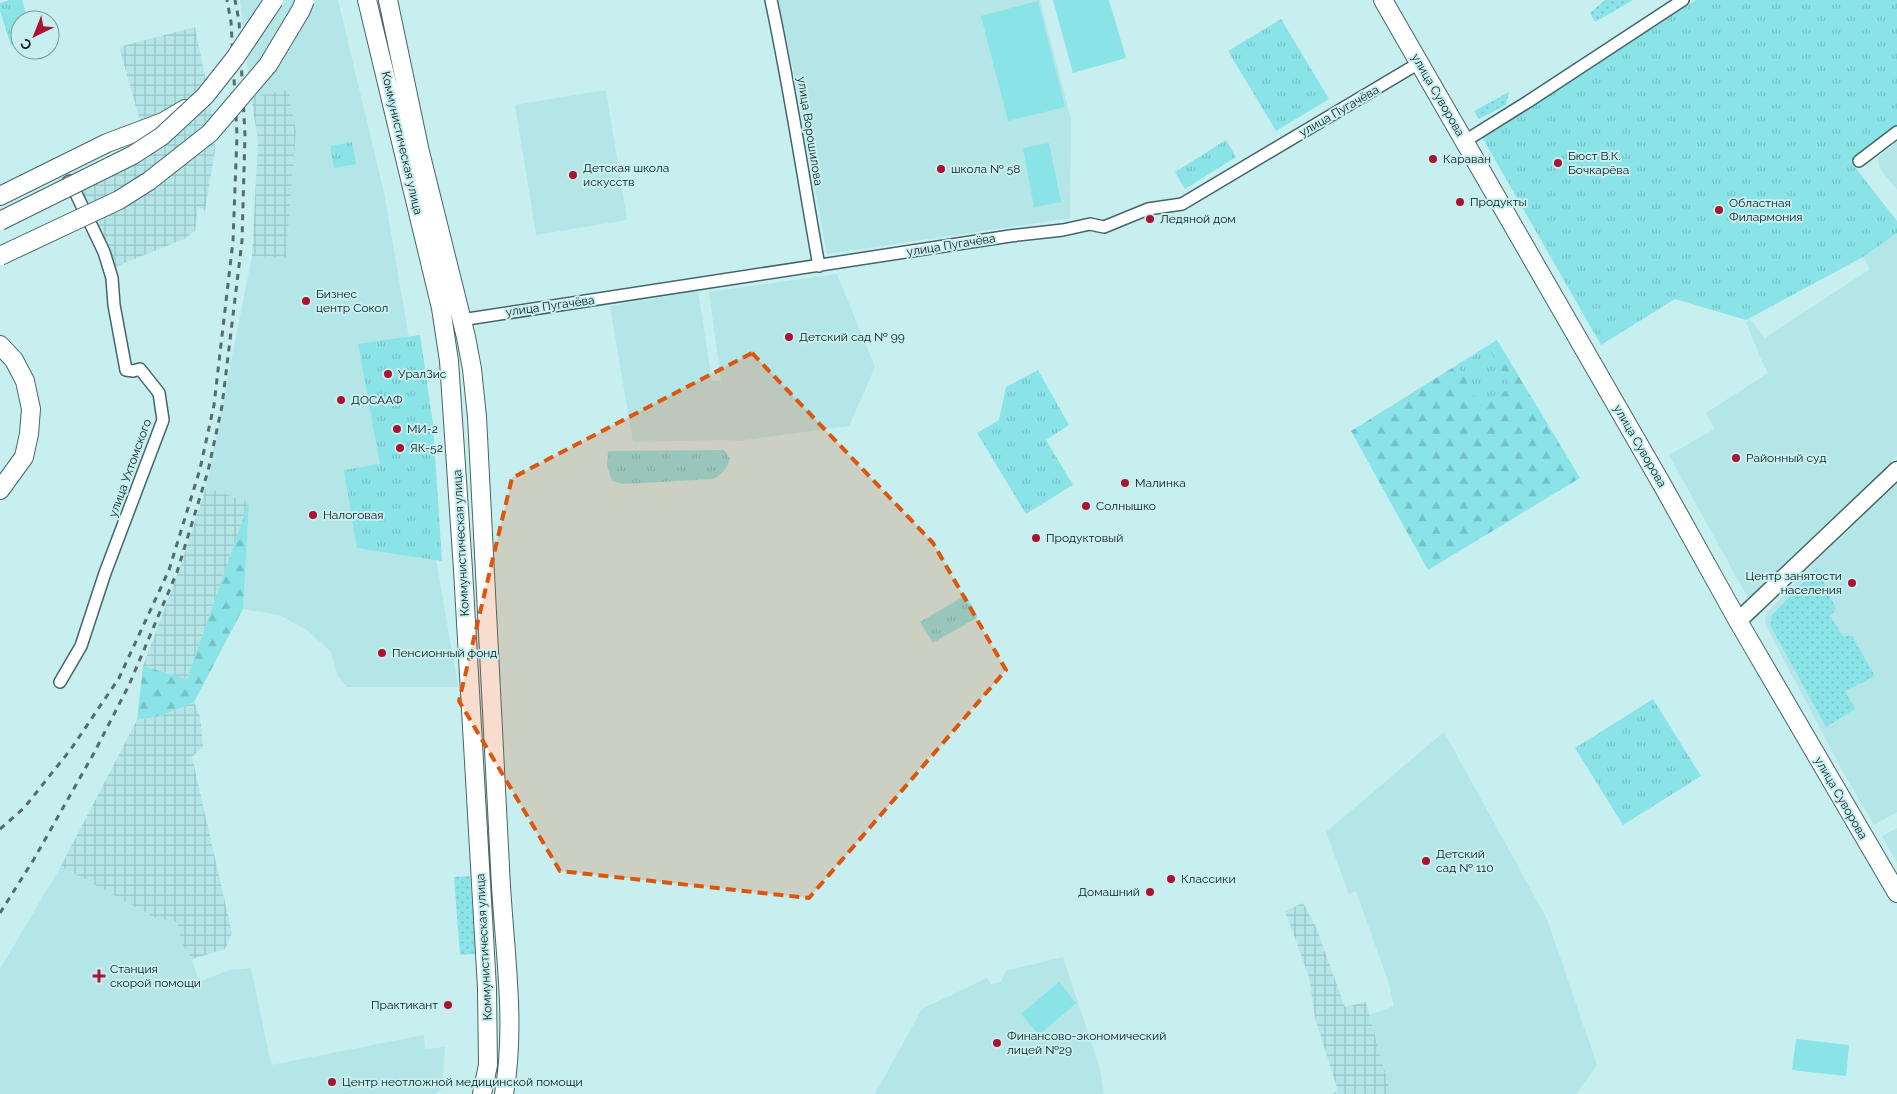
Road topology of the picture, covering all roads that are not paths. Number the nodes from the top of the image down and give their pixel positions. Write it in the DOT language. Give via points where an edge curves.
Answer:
graph roads {
  1 [pos="274,0"];
  2 [pos="305,0"];
  3 [pos="367,0"];
  4 [pos="388,0"];
  5 [pos="771,0"];
  6 [pos="1383,0"];
  7 [pos="1683,0"];
  8 [pos="1419,63"];
  9 [pos="204,96"];
  10 [pos="1897,132"];
  11 [pos="1465,141"];
  12 [pos="1859,161"];
  13 [pos="0,196"];
  14 [pos="0,214"];
  15 [pos="0,221"];
  16 [pos="0,256"];
  17 [pos="819,266"];
  18 [pos="461,320"];
  19 [pos="443,322"];
  20 [pos="0,345"];
  21 [pos="1897,470"];
  22 [pos="0,490"];
  23 [pos="1738,621"];
  24 [pos="60,682"];
  25 [pos="1897,893"];
  26 [pos="482,1094"];
  27 [pos="504,1094"];
  1 -- 9 [label="main road, bridge" via="235,58"];
  2 -- 16 [label="main road, bridge" via="268,65 210,133 119,200"];
  3 -- 19 [label="main road, Коммунистическая улица"];
  4 -- 18 [label="main road, Коммунистическая улица" via="420,152"];
  5 -- 17 [label="street, улица Ворошилова"];
  6 -- 8 [label="main road, улица Суворова"];
  7 -- 11 [label="street" via="1530,102"];
  8 -- 11 [label="main road, улица Суворова"];
  8 -- 17 [label="street, улица Пугачёва" via="1182,204 1148,209 1104,227 1082,225"];
  9 -- 13 [label="main road, bridge" via="164,122 107,143"];
  9 -- 15 [label="main road, bridge" via="162,136 133,155"];
  10 -- 12 [label="street"];
  11 -- 23 [label="main road, улица Суворова"];
  14 -- 24 [label="street, улица Ухтомского" via="70,181 104,252 112,278 126,370 140,369 159,393 163,420 81,646"];
  17 -- 18 [label="street, улица Пугачёва"];
  18 -- 19 [label="main road, улица Пугачёва"];
  18 -- 27 [label="main road, Коммунистическая улица" via="472,370 477,417 509,1025"];
  19 -- 26 [label="main road, Коммунистическая улица" via="452,397 487,988 488,1065"];
  20 -- 22 [label="main road" via="14,360 24,381 31,409 24,457"];
  21 -- 23 [label="main road"];
  23 -- 25 [label="main road, улица Суворова"];
}
